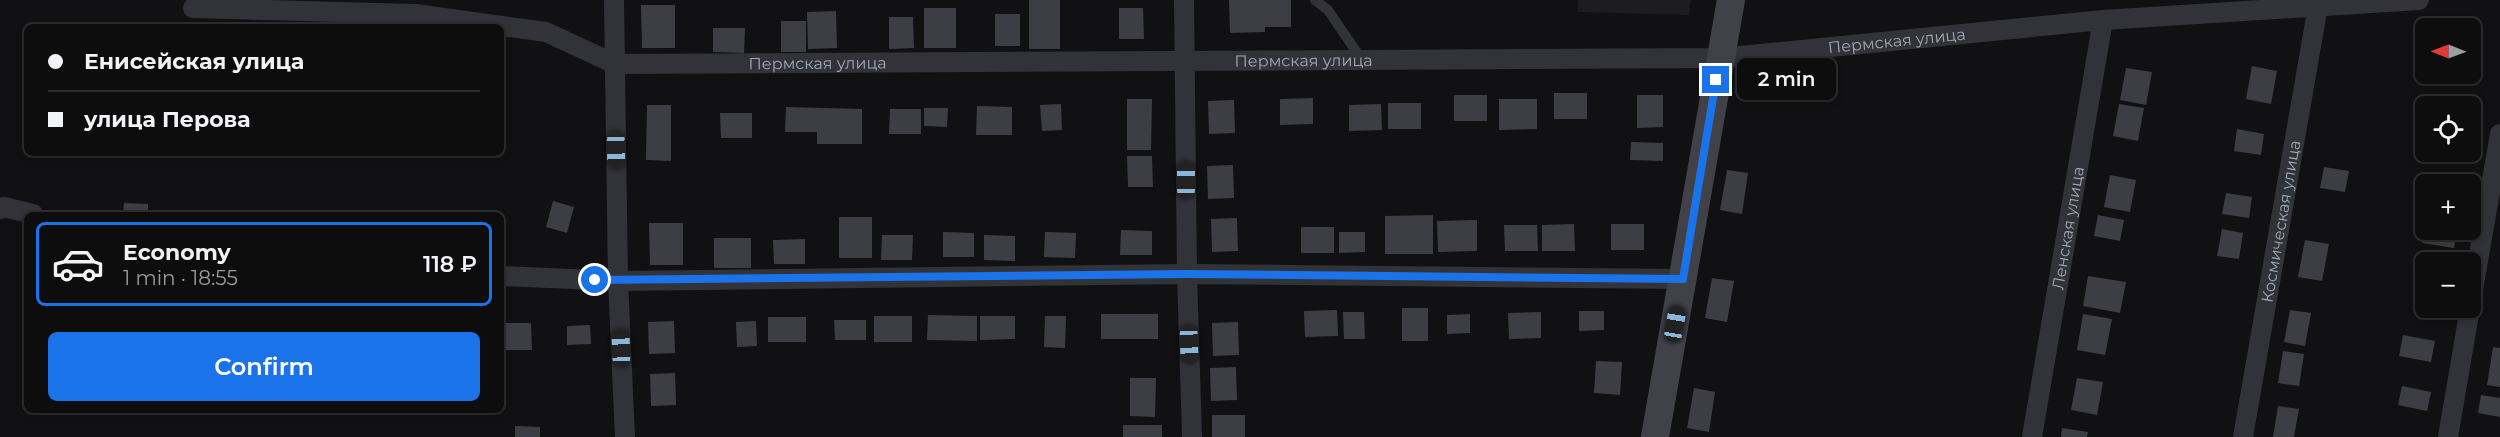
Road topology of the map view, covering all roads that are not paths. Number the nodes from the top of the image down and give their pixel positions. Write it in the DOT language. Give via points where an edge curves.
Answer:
graph roads {
  1 [pos="614,0"];
  2 [pos="1184,0"];
  3 [pos="1315,0"];
  4 [pos="1731,0"];
  5 [pos="2419,0"];
  6 [pos="2318,6"];
  7 [pos="194,8"];
  8 [pos="2103,20"];
  9 [pos="488,24"];
  10 [pos="504,26"];
  11 [pos="1720,58"];
  12 [pos="1362,60"];
  13 [pos="1185,62"];
  14 [pos="615,64"];
  15 [pos="2500,134"];
  16 [pos="0,209"];
  17 [pos="25,212"];
  18 [pos="2480,252"];
  19 [pos="1187,274"];
  20 [pos="504,276"];
  21 [pos="1683,279"];
  22 [pos="618,280"];
  23 [pos="2468,318"];
  24 [pos="625,437"];
  25 [pos="1192,437"];
  26 [pos="1655,437"];
  27 [pos="2032,437"];
  28 [pos="2243,437"];
  29 [pos="2448,437"];
  1 -- 14 [label="street"];
  2 -- 13 [label="street"];
  3 -- 12 [label="lane" via="1328,10"];
  4 -- 11 [label="main road"];
  5 -- 6 [label="street, Пермская улица"];
  6 -- 8 [label="street, Пермская улица"];
  6 -- 28 [label="street, Космическая улица"];
  7 -- 9 [label="street, Пермская улица" via="415,14"];
  8 -- 11 [label="street, Пермская улица"];
  8 -- 27 [label="street, Ленская улица"];
  10 -- 14 [label="street, Пермская улица" via="546,32"];
  11 -- 12 [label="street, Пермская улица"];
  11 -- 21 [label="main road"];
  12 -- 13 [label="street, Пермская улица"];
  13 -- 14 [label="street, Пермская улица"];
  13 -- 19 [label="street"];
  14 -- 22 [label="street"];
  15 -- 18 [label="street"];
  16 -- 17 [label="street"];
  19 -- 21 [label="street"];
  19 -- 22 [label="street"];
  19 -- 25 [label="street"];
  20 -- 22 [label="street"];
  21 -- 26 [label="main road"];
  22 -- 24 [label="street"];
  23 -- 29 [label="street"];
}
